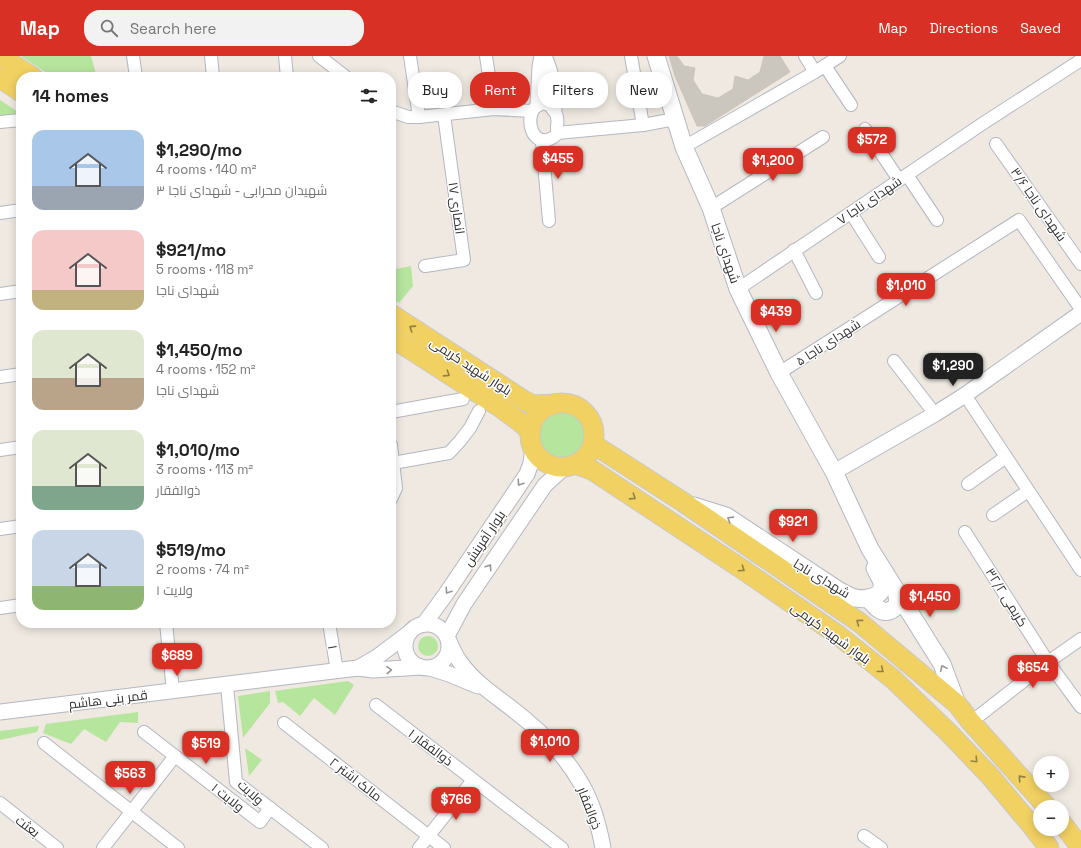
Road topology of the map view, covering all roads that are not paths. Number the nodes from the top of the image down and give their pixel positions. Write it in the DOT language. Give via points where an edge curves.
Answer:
graph roads {
  1 [pos="0,56"];
  2 [pos="133,56"];
  3 [pos="211,56"];
  4 [pos="285,56"];
  5 [pos="319,56"];
  6 [pos="336,56"];
  7 [pos="410,56"];
  8 [pos="486,56"];
  9 [pos="543,56"];
  10 [pos="631,56"];
  11 [pos="656,56"];
  12 [pos="805,56"];
  13 [pos="840,56"];
  14 [pos="1081,60"];
  15 [pos="820,69"];
  16 [pos="24,72"];
  17 [pos="135,72"];
  18 [pos="213,72"];
  19 [pos="287,72"];
  20 [pos="339,72"];
  21 [pos="341,72"];
  22 [pos="0,78"];
  23 [pos="16,89"];
  24 [pos="851,105"];
  25 [pos="534,108"];
  26 [pos="494,109"];
  27 [pos="554,109"];
  28 [pos="396,113"];
  29 [pos="444,115"];
  30 [pos="419,117"];
  31 [pos="675,119"];
  32 [pos="16,120"];
  33 [pos="0,122"];
  34 [pos="643,125"];
  35 [pos="865,128"];
  36 [pos="557,132"];
  37 [pos="823,136"];
  38 [pos="542,141"];
  39 [pos="996,144"];
  40 [pos="684,147"];
  41 [pos="903,177"];
  42 [pos="711,208"];
  43 [pos="16,210"];
  44 [pos="0,212"];
  45 [pos="851,213"];
  46 [pos="937,220"];
  47 [pos="550,221"];
  48 [pos="794,250"];
  49 [pos="880,257"];
  50 [pos="1081,264"];
  51 [pos="425,266"];
  52 [pos="738,288"];
  53 [pos="16,292"];
  54 [pos="816,293"];
  55 [pos="0,294"];
  56 [pos="1081,309"];
  57 [pos="1081,313"];
  58 [pos="396,317"];
  59 [pos="396,340"];
  60 [pos="894,361"];
  61 [pos="779,373"];
  62 [pos="16,375"];
  63 [pos="0,377"];
  64 [pos="514,394"];
  65 [pos="965,396"];
  66 [pos="463,399"];
  67 [pos="555,404"];
  68 [pos="501,408"];
  69 [pos="396,411"];
  70 [pos="479,411"];
  71 [pos="935,414"];
  72 [pos="532,440"];
  73 [pos="593,444"];
  74 [pos="16,448"];
  75 [pos="0,450"];
  76 [pos="1006,457"];
  77 [pos="396,462"];
  78 [pos="571,465"];
  79 [pos="625,465"];
  80 [pos="834,472"];
  81 [pos="610,482"];
  82 [pos="968,484"];
  83 [pos="1028,491"];
  84 [pos="683,502"];
  85 [pos="993,515"];
  86 [pos="16,527"];
  87 [pos="0,529"];
  88 [pos="966,532"];
  89 [pos="870,549"];
  90 [pos="1081,570"];
  91 [pos="896,592"];
  92 [pos="868,598"];
  93 [pos="16,606"];
  94 [pos="0,608"];
  95 [pos="424,624"];
  96 [pos="167,628"];
  97 [pos="330,628"];
  98 [pos="409,633"];
  99 [pos="448,638"];
  100 [pos="1081,639"];
  101 [pos="1048,662"];
  102 [pos="358,668"];
  103 [pos="425,668"];
  104 [pos="337,671"];
  105 [pos="227,685"];
  106 [pos="485,688"];
  107 [pos="173,691"];
  108 [pos="957,704"];
  109 [pos="376,705"];
  110 [pos="1081,708"];
  111 [pos="0,712"];
  112 [pos="972,722"];
  113 [pos="284,723"];
  114 [pos="144,732"];
  115 [pos="44,743"];
  116 [pos="175,756"];
  117 [pos="473,780"];
  118 [pos="1041,800"];
  119 [pos="0,803"];
  120 [pos="270,808"];
  121 [pos="132,812"];
  122 [pos="1032,826"];
  123 [pos="1069,832"];
  124 [pos="429,836"];
  125 [pos="864,836"];
  126 [pos="49,846"];
  127 [pos="103,848"];
  128 [pos="178,848"];
  129 [pos="322,848"];
  130 [pos="419,848"];
  131 [pos="444,848"];
  132 [pos="562,848"];
  133 [pos="603,848"];
  134 [pos="881,848"];
  135 [pos="1042,848"];
  136 [pos="1049,848"];
  137 [pos="1081,848"];
  1 -- 16 [label="main road"];
  2 -- 17 [label="street"];
  3 -- 18 [label="street"];
  4 -- 19 [label="street"];
  5 -- 20 [label="street"];
  6 -- 21 [label="street"];
  7 -- 30 [label="street"];
  8 -- 26 [label="street"];
  9 -- 25 [label="street"];
  9 -- 27 [label="street" via="550,68"];
  10 -- 34 [label="street"];
  11 -- 31 [label="main road, شهدای ناجا"];
  12 -- 15 [label="street"];
  13 -- 15 [label="street"];
  14 -- 41 [label="street, شهدای ناجا ۷"];
  15 -- 24 [label="street"];
  15 -- 40 [label="street"];
  22 -- 23 [label="main road"];
  25 -- 26 [label="street"];
  25 -- 27 [label="street" via="542,103"];
  25 -- 38 [label="street" via="532,130"];
  26 -- 29 [label="street"];
  27 -- 36 [label="street" via="558,122"];
  28 -- 30 [label="street"];
  29 -- 30 [label="street"];
  29 -- 51 [label="street, انصاری ۱۷" via="464,260"];
  31 -- 34 [label="street"];
  31 -- 40 [label="main road, شهدای ناجا"];
  32 -- 33 [label="street"];
  34 -- 36 [label="street"];
  35 -- 41 [label="street"];
  36 -- 38 [label="street" via="552,138"];
  37 -- 42 [label="street"];
  38 -- 47 [label="street"];
  39 -- 50 [label="street, شهدای ناجا ۳/۶"];
  40 -- 42 [label="main road, شهدای ناجا"];
  41 -- 45 [label="street, شهدای ناجا ۷"];
  41 -- 46 [label="street"];
  42 -- 52 [label="main road, شهدای ناجا"];
  43 -- 44 [label="street"];
  45 -- 48 [label="street, شهدای ناجا ۷"];
  45 -- 49 [label="street"];
  48 -- 52 [label="street, شهدای ناجا ۷"];
  48 -- 54 [label="street"];
  52 -- 61 [label="main road, شهدای ناجا"];
  53 -- 55 [label="street"];
  56 -- 61 [label="street, شهدای ناجا ۵" via="1019,220"];
  57 -- 65 [label="street"];
  64 -- 58 [label="main road, بلوار شهید کریمی, one-way"];
  59 -- 68 [label="main road, بلوار شهید کریمی, one-way"];
  60 -- 71 [label="street"];
  61 -- 80 [label="main road, شهدای ناجا"];
  62 -- 63 [label="street"];
  64 -- 67 [label="main road, بلوار شهید کریمی" via="534,405"];
  64 -- 68 [label="main road" via="519,402 515,411 512,413"];
  65 -- 71 [label="street"];
  65 -- 76 [label="street"];
  66 -- 69 [label="street"];
  67 -- 72 [label="main road" via="538,414 533,423"];
  67 -- 73 [label="main road" via="574,405 582,410 593,425"];
  68 -- 72 [label="main road, بلوار شهید کریمی" via="520,422"];
  70 -- 77 [label="street" via="470,428 449,453"];
  71 -- 80 [label="street"];
  72 -- 78 [label="main road" via="538,455 551,465"];
  72 -- 95 [label="street, بلوار آفرینش, one-way" via="531,463 526,474"];
  73 -- 78 [label="main road" via="583,459"];
  73 -- 79 [label="main road, بلوار شهید کریمی"];
  74 -- 75 [label="street"];
  76 -- 82 [label="street"];
  76 -- 83 [label="street"];
  78 -- 81 [label="main road, بلوار شهید کریمی" via="592,470"];
  99 -- 78 [label="street, بلوار آفرینش, one-way" via="464,604 545,484"];
  79 -- 81 [label="main road" via="612,468 608,476"];
  79 -- 84 [label="main road, بلوار شهید کریمی"];
  80 -- 89 [label="main road, شهدای ناجا"];
  81 -- 122 [label="main road, بلوار شهید کریمی, one-way" via="838,635 892,679 990,776"];
  83 -- 85 [label="street"];
  83 -- 90 [label="street"];
  92 -- 84 [label="main road, شهدای ناجا, one-way" via="857,599 838,590 726,516"];
  108 -- 84 [label="main road, بلوار شهید کریمی, one-way" via="859,622"];
  86 -- 87 [label="street"];
  88 -- 101 [label="street, کریمی ۳۲/۲"];
  89 -- 91 [label="main road, شهدای ناجا"];
  89 -- 92 [label="main road, شهدای ناجا" via="882,589 880,593"];
  91 -- 92 [label="main road" via="897,604 888,612 874,606"];
  108 -- 91 [label="main road, شهدای ناجا, one-way" via="942,664"];
  93 -- 94 [label="street"];
  95 -- 98 [label="street"];
  95 -- 99 [label="street" via="438,626"];
  96 -- 107 [label="street"];
  97 -- 104 [label="street, ۱"];
  98 -- 102 [label="street"];
  98 -- 103 [label="street" via="406,654 414,664"];
  99 -- 103 [label="street" via="449,647 445,659 436,666"];
  99 -- 106 [label="street" via="460,662"];
  100 -- 101 [label="street"];
  101 -- 110 [label="street, کریمی ۳۲/۲"];
  101 -- 112 [label="street"];
  102 -- 103 [label="street, one-way"];
  102 -- 104 [label="street, قمر بنی هاشم"];
  103 -- 106 [label="street"];
  104 -- 105 [label="street, قمر بنی هاشم"];
  105 -- 107 [label="street, قمر بنی هاشم"];
  105 -- 120 [label="street, ولایت" via="236,782"];
  106 -- 133 [label="street, ذوالفقار" via="526,720 552,744 567,763 582,784 594,812"];
  107 -- 111 [label="street, قمر بنی هاشم"];
  108 -- 112 [label="main road, بلوار شهید کریمی"];
  109 -- 117 [label="street, ذوالفقار ۱"];
  118 -- 112 [label="main road, بلوار شهید کریمی, one-way"];
  113 -- 124 [label="street, مالک اشتر ۲"];
  114 -- 116 [label="street, ولایت ۱"];
  115 -- 121 [label="street"];
  116 -- 120 [label="street, ولایت ۱" via="260,822"];
  116 -- 121 [label="street"];
  117 -- 124 [label="street"];
  117 -- 132 [label="street, ذوالفقار ۱"];
  119 -- 126 [label="street, بعثت"];
  120 -- 129 [label="street, ولایت"];
  121 -- 127 [label="street"];
  121 -- 128 [label="street"];
  122 -- 135 [label="street"];
  122 -- 136 [label="main road, بلوار شهید کریمی"];
  123 -- 137 [label="main road"];
  124 -- 130 [label="street"];
  124 -- 131 [label="street, مالک اشتر ۲"];
  125 -- 134 [label="street"];
}
